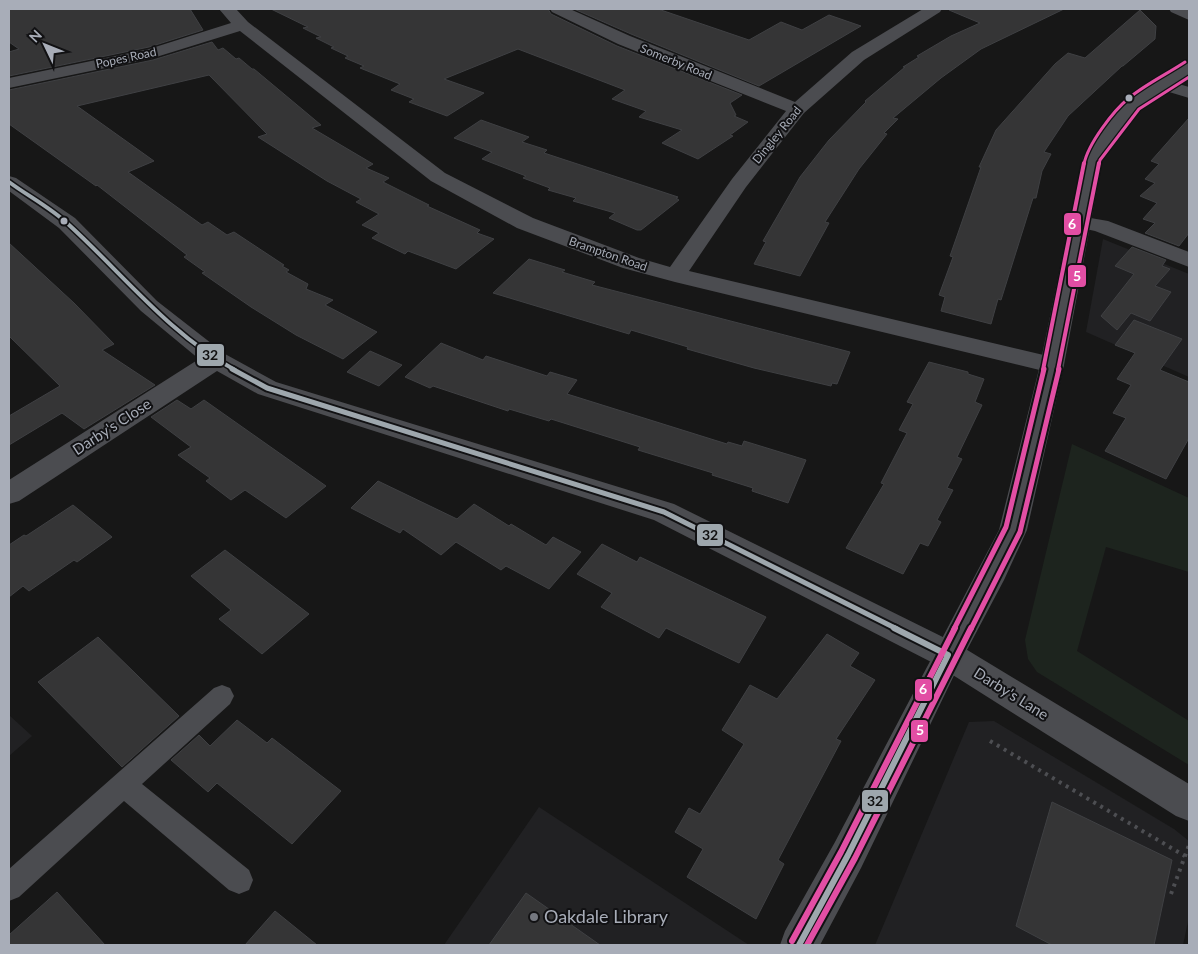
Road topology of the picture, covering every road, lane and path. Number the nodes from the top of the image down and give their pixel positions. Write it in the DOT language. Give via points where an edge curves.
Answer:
graph roads {
  1 [pos="227,9"];
  2 [pos="558,9"];
  3 [pos="903,9"];
  4 [pos="1177,9"];
  5 [pos="927,12"];
  6 [pos="1189,16"];
  7 [pos="242,25"];
  8 [pos="1189,68"];
  9 [pos="9,83"];
  10 [pos="1162,84"];
  11 [pos="1189,93"];
  12 [pos="797,108"];
  13 [pos="9,182"];
  14 [pos="1079,222"];
  15 [pos="1189,260"];
  16 [pos="674,275"];
  17 [pos="216,360"];
  18 [pos="1052,365"];
  19 [pos="9,494"];
  20 [pos="948,655"];
  21 [pos="222,696"];
  22 [pos="990,741"];
  23 [pos="123,784"];
  24 [pos="1189,804"];
  25 [pos="1189,845"];
  26 [pos="1185,856"];
  27 [pos="238,880"];
  28 [pos="9,887"];
  29 [pos="1171,894"];
  30 [pos="799,945"];
  1 -- 7 [label="street, Brampton Road"];
  2 -- 12 [label="street, Somerby Road" via="624,40"];
  3 -- 5 [label="street"];
  4 -- 6 [label="street"];
  5 -- 12 [label="street, Dingley Road" via="858,56"];
  7 -- 9 [label="street, Popes Road" via="153,53"];
  7 -- 16 [label="street, Brampton Road" via="438,177 525,223 631,263"];
  8 -- 10 [label="street"];
  10 -- 11 [label="street"];
  10 -- 14 [label="street" via="1134,104 1101,144 1094,157"];
  12 -- 16 [label="street, Dingley Road"];
  13 -- 17 [label="street, Darby's Lane" via="67,223 149,306"];
  14 -- 15 [label="street" via="1100,226"];
  14 -- 18 [label="street"];
  16 -- 18 [label="street, Brampton Road"];
  17 -- 19 [label="street, Darby's Close"];
  17 -- 20 [label="street, Darby's Lane" via="267,388 664,512"];
  18 -- 20 [label="street" via="1013,530"];
  20 -- 24 [label="street, Darby's Lane"];
  20 -- 30 [label="street"];
  21 -- 23 [label="lane"];
  22 -- 26 [label="path"];
  23 -- 27 [label="lane"];
  23 -- 28 [label="lane"];
  25 -- 26 [label="path"];
  26 -- 29 [label="path"];
}
